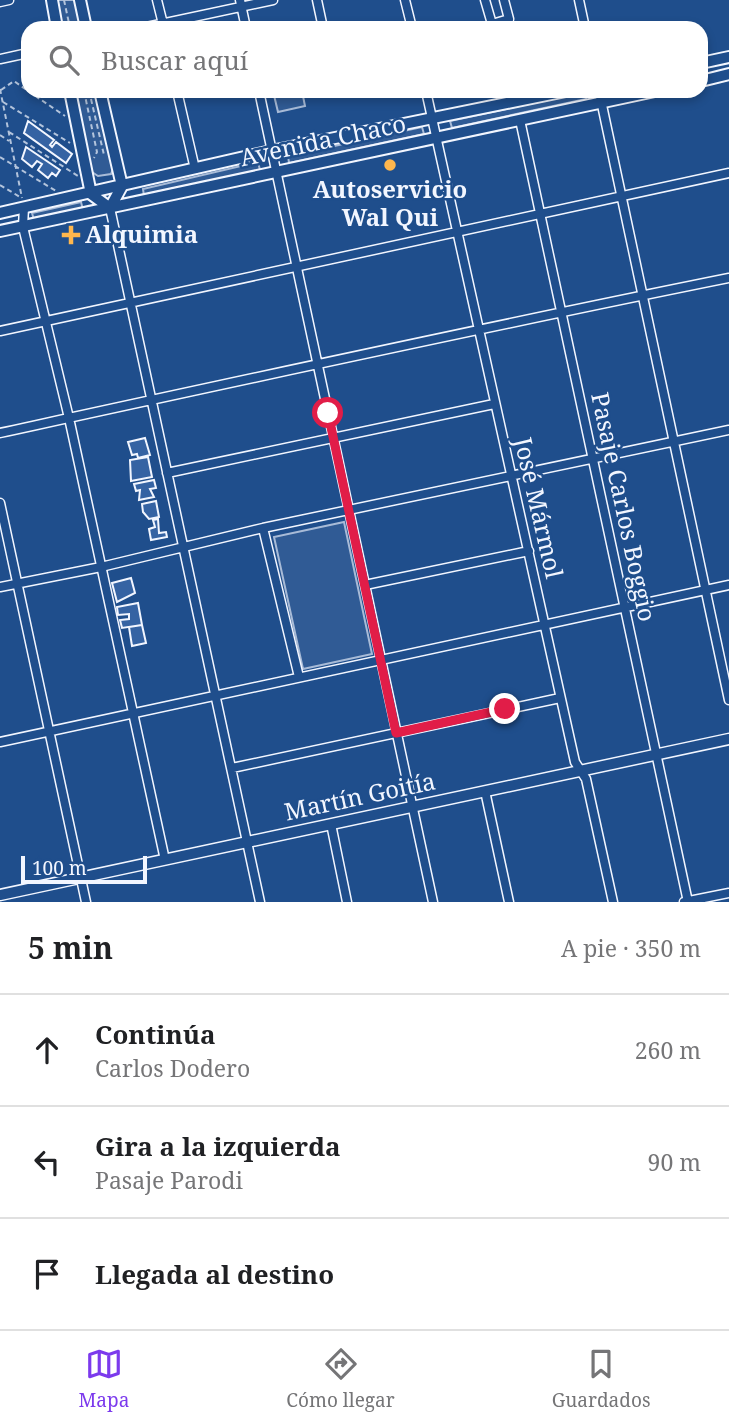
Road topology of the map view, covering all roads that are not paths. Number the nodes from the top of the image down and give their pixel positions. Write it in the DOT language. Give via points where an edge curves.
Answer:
graph roads {
  1 [pos="9,0"];
  2 [pos="52,0"];
  3 [pos="80,0"];
  4 [pos="158,0"];
  5 [pos="273,0"];
  6 [pos="317,0"];
  7 [pos="405,0"];
  8 [pos="485,0"];
  9 [pos="504,0"];
  10 [pos="579,0"];
  11 [pos="0,2"];
  12 [pos="241,3"];
  13 [pos="56,21"];
  14 [pos="84,21"];
  15 [pos="162,21"];
  16 [pos="180,21"];
  17 [pos="245,21"];
  18 [pos="322,21"];
  19 [pos="410,21"];
  20 [pos="491,21"];
  21 [pos="502,21"];
  22 [pos="584,21"];
  23 [pos="21,54"];
  24 [pos="729,57"];
  25 [pos="0,58"];
  26 [pos="708,62"];
  27 [pos="729,74"];
  28 [pos="708,79"];
  29 [pos="71,98"];
  30 [pos="102,98"];
  31 [pos="179,98"];
  32 [pos="260,98"];
  33 [pos="427,98"];
  34 [pos="534,98"];
  35 [pos="600,98"];
  36 [pos="624,98"];
  37 [pos="601,103"];
  38 [pos="432,120"];
  39 [pos="520,120"];
  40 [pos="436,139"];
  41 [pos="271,151"];
  42 [pos="195,169"];
  43 [pos="274,172"];
  44 [pos="729,173"];
  45 [pos="121,186"];
  46 [pos="91,194"];
  47 [pos="622,195"];
  48 [pos="23,203"];
  49 [pos="110,208"];
  50 [pos="0,213"];
  51 [pos="540,214"];
  52 [pos="23,227"];
  53 [pos="456,230"];
  54 [pos="0,231"];
  55 [pos="295,267"];
  56 [pos="729,278"];
  57 [pos="644,295"];
  58 [pos="130,302"];
  59 [pos="560,312"];
  60 [pos="44,322"];
  61 [pos="477,328"];
  62 [pos="0,331"];
  63 [pos="318,365"];
  64 [pos="151,402"];
  65 [pos="494,404"];
  66 [pos="69,418"];
  67 [pos="729,430"];
  68 [pos="0,433"];
  69 [pos="332,437"];
  70 [pos="676,441"];
  71 [pos="594,459"];
  72 [pos="167,473"];
  73 [pos="511,477"];
  74 [pos="0,503"];
  75 [pos="348,510"];
  76 [pos="263,528"];
  77 [pos="183,548"];
  78 [pos="528,551"];
  79 [pos="101,567"];
  80 [pos="17,584"];
  81 [pos="365,585"];
  82 [pos="729,585"];
  83 [pos="0,587"];
  84 [pos="707,591"];
  85 [pos="625,607"];
  86 [pos="545,624"];
  87 [pos="381,660"];
  88 [pos="299,677"];
  89 [pos="214,695"];
  90 [pos="560,698"];
  91 [pos="729,700"];
  92 [pos="132,714"];
  93 [pos="50,732"];
  94 [pos="396,733"];
  95 [pos="729,739"];
  96 [pos="0,742"];
  97 [pos="656,755"];
  98 [pos="232,768"];
  99 [pos="581,771"];
  100 [pos="485,791"];
  101 [pos="412,807"];
  102 [pos="331,824"];
  103 [pos="248,843"];
  104 [pos="164,860"];
  105 [pos="80,878"];
  106 [pos="729,893"];
  107 [pos="0,898"];
  108 [pos="86,902"];
  109 [pos="260,902"];
  110 [pos="347,902"];
  111 [pos="433,902"];
  112 [pos="509,902"];
  113 [pos="613,902"];
  114 [pos="686,902"];
  1 -- 11 [label="street"];
  2 -- 13 [label="main road"];
  3 -- 14 [label="main road"];
  4 -- 15 [label="street"];
  5 -- 12 [label="street"];
  6 -- 18 [label="street"];
  7 -- 19 [label="street"];
  8 -- 20 [label="street"];
  9 -- 21 [label="street" via="509,19"];
  10 -- 22 [label="street"];
  12 -- 16 [label="street"];
  12 -- 17 [label="street"];
  23 -- 25 [label="street"];
  24 -- 26 [label="main road"];
  27 -- 28 [label="main road"];
  29 -- 46 [label="main road"];
  30 -- 45 [label="main road"];
  31 -- 42 [label="street"];
  32 -- 41 [label="street"];
  33 -- 38 [label="street, José Mármol"];
  34 -- 38 [label="main road, Avenida Chaco"];
  35 -- 37 [label="street"];
  36 -- 37 [label="main road, Avenida Chaco"];
  37 -- 39 [label="main road, Avenida Chaco"];
  37 -- 47 [label="street"];
  38 -- 40 [label="street, José Mármol"];
  38 -- 41 [label="main road, Avenida Chaco"];
  39 -- 40 [label="main road, Avenida Chaco"];
  39 -- 51 [label="street, Pasaje Carlos Boggio"];
  40 -- 43 [label="main road, Avenida Chaco"];
  40 -- 53 [label="street, José Mármol"];
  41 -- 42 [label="main road, Avenida Chaco"];
  41 -- 43 [label="street"];
  42 -- 45 [label="main road, Avenida Chaco"];
  43 -- 49 [label="main road, Avenida Chaco"];
  43 -- 55 [label="street"];
  44 -- 47 [label="street"];
  45 -- 46 [label="main road, Avenida Chaco"];
  45 -- 49 [label="main road"];
  46 -- 48 [label="main road, Avenida Chaco"];
  46 -- 49 [label="main road"];
  47 -- 51 [label="street"];
  47 -- 57 [label="street"];
  48 -- 50 [label="main road, Avenida Chaco"];
  48 -- 52 [label="street"];
  49 -- 52 [label="main road, Avenida Chaco"];
  49 -- 58 [label="street"];
  51 -- 53 [label="street"];
  51 -- 59 [label="street, Pasaje Carlos Boggio"];
  52 -- 54 [label="main road, Avenida Chaco"];
  52 -- 60 [label="street"];
  53 -- 55 [label="street"];
  53 -- 61 [label="street, José Mármol"];
  55 -- 58 [label="street"];
  55 -- 63 [label="street"];
  56 -- 57 [label="street"];
  57 -- 59 [label="street"];
  57 -- 70 [label="street"];
  58 -- 60 [label="street"];
  58 -- 64 [label="street"];
  59 -- 61 [label="street"];
  59 -- 71 [label="street, Pasaje Carlos Boggio"];
  60 -- 62 [label="street"];
  60 -- 66 [label="street"];
  61 -- 63 [label="street"];
  61 -- 65 [label="street, José Mármol"];
  63 -- 64 [label="street"];
  63 -- 69 [label="street"];
  64 -- 66 [label="street"];
  64 -- 72 [label="street"];
  65 -- 69 [label="street"];
  65 -- 73 [label="street, José Mármol"];
  66 -- 68 [label="street"];
  66 -- 79 [label="street"];
  67 -- 70 [label="street"];
  69 -- 72 [label="street"];
  69 -- 75 [label="street"];
  70 -- 71 [label="street"];
  70 -- 84 [label="street"];
  71 -- 73 [label="street"];
  71 -- 85 [label="street, Pasaje Carlos Boggio"];
  72 -- 77 [label="street"];
  73 -- 75 [label="street"];
  73 -- 78 [label="street, José Mármol"];
  74 -- 80 [label="street"];
  75 -- 76 [label="street"];
  75 -- 81 [label="street"];
  76 -- 77 [label="street"];
  76 -- 88 [label="street"];
  77 -- 79 [label="street"];
  77 -- 89 [label="street"];
  78 -- 81 [label="street"];
  78 -- 86 [label="street, José Mármol"];
  79 -- 80 [label="street"];
  79 -- 92 [label="street"];
  80 -- 83 [label="street"];
  80 -- 93 [label="street"];
  81 -- 87 [label="street"];
  82 -- 84 [label="street"];
  84 -- 85 [label="street"];
  84 -- 91 [label="street"];
  85 -- 86 [label="street"];
  85 -- 97 [label="street, Pasaje Carlos Boggio"];
  86 -- 87 [label="street"];
  86 -- 90 [label="street, José Mármol"];
  87 -- 88 [label="street"];
  87 -- 94 [label="street"];
  88 -- 89 [label="street"];
  89 -- 92 [label="street"];
  89 -- 98 [label="street"];
  90 -- 94 [label="street"];
  90 -- 99 [label="street, José Mármol"];
  92 -- 93 [label="street"];
  92 -- 104 [label="street"];
  93 -- 96 [label="street"];
  93 -- 105 [label="street"];
  94 -- 98 [label="street"];
  94 -- 101 [label="street"];
  95 -- 97 [label="street, Martín Goitía"];
  97 -- 99 [label="street, Martín Goitía"];
  97 -- 114 [label="street, Pasaje Carlos Boggio"];
  98 -- 103 [label="street"];
  99 -- 100 [label="street, Martín Goitía"];
  99 -- 113 [label="street, José Mármol"];
  100 -- 101 [label="street, Martín Goitía"];
  100 -- 112 [label="street"];
  101 -- 102 [label="street, Martín Goitía"];
  101 -- 111 [label="street"];
  102 -- 103 [label="street, Martín Goitía"];
  102 -- 110 [label="street"];
  103 -- 104 [label="street, Martín Goitía"];
  103 -- 109 [label="street"];
  104 -- 105 [label="street, Martín Goitía"];
  105 -- 107 [label="street, Martín Goitía"];
  105 -- 108 [label="street"];
  106 -- 114 [label="street"];
}
